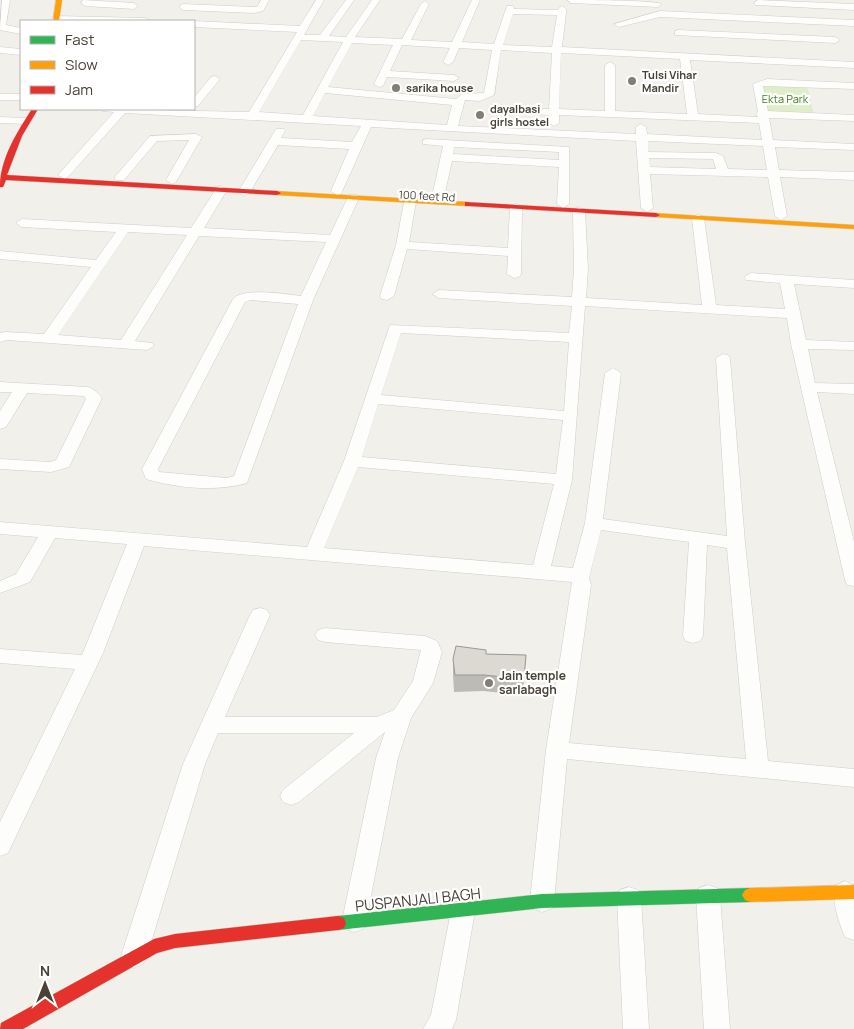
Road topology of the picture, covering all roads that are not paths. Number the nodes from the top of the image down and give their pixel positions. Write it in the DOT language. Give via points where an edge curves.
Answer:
graph roads {
  1 [pos="6,0"];
  2 [pos="59,0"];
  3 [pos="87,0"];
  4 [pos="188,0"];
  5 [pos="265,0"];
  6 [pos="312,0"];
  7 [pos="320,0"];
  8 [pos="350,0"];
  9 [pos="376,0"];
  10 [pos="476,0"];
  11 [pos="571,0"];
  12 [pos="633,1"];
  13 [pos="758,2"];
  14 [pos="137,3"];
  15 [pos="425,4"];
  16 [pos="849,5"];
  17 [pos="659,6"];
  18 [pos="619,11"];
  19 [pos="760,19"];
  20 [pos="56,20"];
  21 [pos="126,20"];
  22 [pos="828,22"];
  23 [pos="854,23"];
  24 [pos="195,24"];
  25 [pos="1,27"];
  26 [pos="20,31"];
  27 [pos="300,33"];
  28 [pos="678,33"];
  29 [pos="322,39"];
  30 [pos="619,39"];
  31 [pos="348,41"];
  32 [pos="401,43"];
  33 [pos="455,46"];
  34 [pos="497,48"];
  35 [pos="0,50"];
  36 [pos="556,51"];
  37 [pos="20,52"];
  38 [pos="843,55"];
  39 [pos="685,57"];
  40 [pos="448,62"];
  41 [pos="610,65"];
  42 [pos="384,74"];
  43 [pos="454,78"];
  44 [pos="215,79"];
  45 [pos="854,86"];
  46 [pos="322,90"];
  47 [pos="374,94"];
  48 [pos="0,97"];
  49 [pos="20,97"];
  50 [pos="459,102"];
  51 [pos="195,103"];
  52 [pos="195,109"];
  53 [pos="34,110"];
  54 [pos="121,110"];
  55 [pos="501,110"];
  56 [pos="555,112"];
  57 [pos="610,114"];
  58 [pos="252,115"];
  59 [pos="642,116"];
  60 [pos="762,117"];
  61 [pos="288,118"];
  62 [pos="693,118"];
  63 [pos="854,118"];
  64 [pos="306,119"];
  65 [pos="0,120"];
  66 [pos="27,120"];
  67 [pos="367,124"];
  68 [pos="452,129"];
  69 [pos="559,134"];
  70 [pos="641,137"];
  71 [pos="274,141"];
  72 [pos="427,142"];
  73 [pos="768,142"];
  74 [pos="450,143"];
  75 [pos="356,146"];
  76 [pos="854,147"];
  77 [pos="565,149"];
  78 [pos="642,155"];
  79 [pos="447,157"];
  80 [pos="564,164"];
  81 [pos="646,170"];
  82 [pos="723,171"];
  83 [pos="773,172"];
  84 [pos="64,174"];
  85 [pos="1,176"];
  86 [pos="854,176"];
  87 [pos="120,178"];
  88 [pos="172,180"];
  89 [pos="246,189"];
  90 [pos="221,190"];
  91 [pos="337,191"];
  92 [pos="438,196"];
  93 [pos="353,198"];
  94 [pos="410,202"];
  95 [pos="563,204"];
  96 [pos="516,208"];
  97 [pos="647,208"];
  98 [pos="579,211"];
  99 [pos="781,216"];
  100 [pos="698,218"];
  101 [pos="854,220"];
  102 [pos="22,223"];
  103 [pos="125,228"];
  104 [pos="854,228"];
  105 [pos="195,232"];
  106 [pos="335,239"];
  107 [pos="402,245"];
  108 [pos="514,252"];
  109 [pos="0,255"];
  110 [pos="100,264"];
  111 [pos="514,274"];
  112 [pos="750,278"];
  113 [pos="786,279"];
  114 [pos="854,284"];
  115 [pos="439,294"];
  116 [pos="387,296"];
  117 [pos="306,300"];
  118 [pos="578,302"];
  119 [pos="710,309"];
  120 [pos="793,314"];
  121 [pos="0,338"];
  122 [pos="575,338"];
  123 [pos="48,339"];
  124 [pos="126,344"];
  125 [pos="798,344"];
  126 [pos="147,346"];
  127 [pos="854,346"];
  128 [pos="723,358"];
  129 [pos="613,372"];
  130 [pos="0,387"];
  131 [pos="808,387"];
  132 [pos="22,388"];
  133 [pos="854,389"];
  134 [pos="372,399"];
  135 [pos="571,416"];
  136 [pos="0,424"];
  137 [pos="352,461"];
  138 [pos="0,464"];
  139 [pos="564,480"];
  140 [pos="594,522"];
  141 [pos="0,528"];
  142 [pos="50,532"];
  143 [pos="698,538"];
  144 [pos="138,539"];
  145 [pos="736,543"];
  146 [pos="313,553"];
  147 [pos="540,571"];
  148 [pos="580,578"];
  149 [pos="854,580"];
  150 [pos="0,587"];
  151 [pos="260,615"];
  152 [pos="325,635"];
  153 [pos="693,636"];
  154 [pos="0,656"];
  155 [pos="88,663"];
  156 [pos="401,716"];
  157 [pos="210,725"];
  158 [pos="379,725"];
  159 [pos="557,750"];
  160 [pos="758,770"];
  161 [pos="854,778"];
  162 [pos="291,796"];
  163 [pos="0,846"];
  164 [pos="849,892"];
  165 [pos="708,896"];
  166 [pos="628,898"];
  167 [pos="542,901"];
  168 [pos="463,911"];
  169 [pos="354,922"];
  170 [pos="854,929"];
  171 [pos="134,956"];
  172 [pos="7,1029"];
  173 [pos="436,1029"];
  174 [pos="636,1029"];
  175 [pos="717,1029"];
  1 -- 25 [label="street"];
  2 -- 20 [label="main road"];
  3 -- 14 [label="street" via="85,3"];
  4 -- 5 [label="street" via="183,7 254,10 260,8"];
  6 -- 7 [label="street"];
  7 -- 27 [label="street"];
  8 -- 29 [label="street"];
  9 -- 31 [label="street"];
  10 -- 33 [label="street"];
  11 -- 12 [label="street"];
  12 -- 17 [label="street"];
  13 -- 16 [label="street"];
  13 -- 19 [label="street"];
  14 -- 21 [label="street"];
  15 -- 32 [label="street"];
  17 -- 19 [label="street"];
  17 -- 30 [label="street"];
  18 -- 30 [label="street"];
  19 -- 22 [label="street"];
  22 -- 23 [label="street"];
  22 -- 38 [label="street"];
  24 -- 27 [label="street"];
  25 -- 26 [label="street"];
  27 -- 29 [label="street"];
  27 -- 58 [label="street"];
  28 -- 38 [label="street"];
  29 -- 31 [label="street"];
  30 -- 36 [label="street"];
  30 -- 39 [label="street"];
  31 -- 32 [label="street"];
  31 -- 46 [label="street"];
  32 -- 33 [label="street"];
  32 -- 42 [label="street"];
  33 -- 34 [label="street"];
  33 -- 40 [label="street"];
  34 -- 36 [label="street"];
  34 -- 36 [label="street" via="509,10 562,11"];
  34 -- 50 [label="street" via="488,95 460,97"];
  35 -- 37 [label="street"];
  36 -- 56 [label="street" via="559,63"];
  38 -- 39 [label="street"];
  39 -- 62 [label="street" via="682,68"];
  41 -- 57 [label="street"];
  42 -- 43 [label="street"];
  42 -- 47 [label="street"];
  44 -- 51 [label="street"];
  45 -- 60 [label="street" via="758,83"];
  46 -- 47 [label="street"];
  46 -- 64 [label="street"];
  47 -- 50 [label="street"];
  48 -- 49 [label="street"];
  50 -- 68 [label="street"];
  52 -- 58 [label="street"];
  53 -- 66 [label="main road"];
  54 -- 84 [label="street"];
  55 -- 56 [label="street"];
  56 -- 57 [label="street"];
  56 -- 69 [label="street"];
  57 -- 59 [label="street"];
  58 -- 61 [label="street"];
  59 -- 62 [label="street"];
  59 -- 70 [label="street"];
  60 -- 62 [label="street"];
  60 -- 63 [label="street"];
  60 -- 73 [label="street"];
  61 -- 64 [label="street"];
  61 -- 71 [label="street"];
  64 -- 67 [label="street"];
  65 -- 66 [label="street"];
  66 -- 85 [label="main road"];
  67 -- 68 [label="street"];
  67 -- 75 [label="street"];
  68 -- 69 [label="street"];
  69 -- 70 [label="street"];
  69 -- 77 [label="street"];
  70 -- 73 [label="street"];
  70 -- 78 [label="street"];
  71 -- 75 [label="street"];
  71 -- 89 [label="street"];
  72 -- 74 [label="street"];
  73 -- 76 [label="street"];
  73 -- 83 [label="street"];
  74 -- 77 [label="street"];
  74 -- 79 [label="street"];
  75 -- 91 [label="street"];
  77 -- 80 [label="street"];
  78 -- 81 [label="street"];
  78 -- 82 [label="street" via="716,156"];
  79 -- 80 [label="street"];
  79 -- 92 [label="street"];
  80 -- 95 [label="street"];
  81 -- 82 [label="street"];
  81 -- 97 [label="street"];
  82 -- 83 [label="street"];
  83 -- 86 [label="street"];
  83 -- 99 [label="street"];
  84 -- 85 [label="main road, 100 feet Rd"];
  84 -- 87 [label="main road, 100 feet Rd"];
  85 -- 90 [label="main road"];
  87 -- 88 [label="main road, 100 feet Rd"];
  87 -- 88 [label="street" via="156,137 196,137"];
  88 -- 89 [label="main road, 100 feet Rd"];
  89 -- 90 [label="main road"];
  89 -- 91 [label="main road, 100 feet Rd"];
  89 -- 93 [label="main road"];
  90 -- 105 [label="street"];
  91 -- 92 [label="main road, 100 feet Rd"];
  92 -- 95 [label="main road, 100 feet Rd"];
  93 -- 94 [label="main road"];
  93 -- 106 [label="street"];
  94 -- 96 [label="main road"];
  94 -- 107 [label="street"];
  95 -- 97 [label="main road, 100 feet Rd"];
  96 -- 98 [label="main road"];
  96 -- 108 [label="street"];
  97 -- 99 [label="main road, 100 feet Rd"];
  98 -- 100 [label="main road"];
  98 -- 118 [label="street" via="581,269"];
  99 -- 101 [label="main road, 100 feet Rd"];
  100 -- 104 [label="main road"];
  100 -- 119 [label="street"];
  102 -- 103 [label="street"];
  103 -- 105 [label="street"];
  103 -- 110 [label="street"];
  105 -- 106 [label="street"];
  105 -- 124 [label="street"];
  106 -- 117 [label="street"];
  107 -- 108 [label="street"];
  107 -- 116 [label="street"];
  108 -- 111 [label="street"];
  109 -- 110 [label="street"];
  110 -- 123 [label="street"];
  112 -- 113 [label="street"];
  113 -- 114 [label="street"];
  113 -- 120 [label="street"];
  115 -- 118 [label="street"];
  117 -- 117 [label="street" via="241,479 227,483 152,475 150,469 240,299 253,296"];
  118 -- 119 [label="street"];
  118 -- 122 [label="street"];
  119 -- 120 [label="street"];
  120 -- 125 [label="street"];
  121 -- 123 [label="street"];
  122 -- 134 [label="street" via="395,328"];
  122 -- 135 [label="street"];
  123 -- 124 [label="street"];
  124 -- 126 [label="street"];
  125 -- 127 [label="street"];
  125 -- 131 [label="street"];
  128 -- 145 [label="street"];
  129 -- 140 [label="street"];
  130 -- 132 [label="street"];
  131 -- 133 [label="street"];
  131 -- 149 [label="street"];
  132 -- 136 [label="street"];
  132 -- 138 [label="street" via="88,392 94,398 63,463 51,467"];
  134 -- 135 [label="street"];
  134 -- 137 [label="street"];
  135 -- 139 [label="street"];
  137 -- 139 [label="street"];
  137 -- 146 [label="street"];
  139 -- 147 [label="street"];
  140 -- 143 [label="street"];
  140 -- 148 [label="street"];
  141 -- 142 [label="street"];
  142 -- 144 [label="street"];
  142 -- 150 [label="street" via="23,578"];
  143 -- 145 [label="street"];
  143 -- 153 [label="street"];
  144 -- 146 [label="street"];
  144 -- 155 [label="street"];
  145 -- 160 [label="street"];
  146 -- 147 [label="street"];
  147 -- 148 [label="street" via="572,574"];
  148 -- 159 [label="street" via="582,586"];
  151 -- 157 [label="street"];
  152 -- 156 [label="street" via="430,646 432,652 423,683"];
  154 -- 155 [label="street"];
  155 -- 163 [label="street"];
  156 -- 158 [label="street"];
  156 -- 169 [label="street" via="387,758"];
  157 -- 158 [label="street"];
  157 -- 171 [label="street" via="194,764"];
  158 -- 162 [label="street"];
  159 -- 160 [label="street"];
  159 -- 167 [label="street"];
  160 -- 161 [label="street"];
  164 -- 165 [label="main road, PUSPANJALI BAGH"];
  164 -- 170 [label="street"];
  165 -- 166 [label="main road, PUSPANJALI BAGH"];
  165 -- 175 [label="street"];
  166 -- 167 [label="main road, PUSPANJALI BAGH"];
  166 -- 174 [label="street"];
  167 -- 168 [label="main road, PUSPANJALI BAGH"];
  168 -- 169 [label="main road, PUSPANJALI BAGH"];
  168 -- 173 [label="street" via="443,1020"];
  169 -- 171 [label="main road, PUSPANJALI BAGH" via="175,941 154,946"];
  171 -- 172 [label="main road, PUSPANJALI BAGH"];
}
